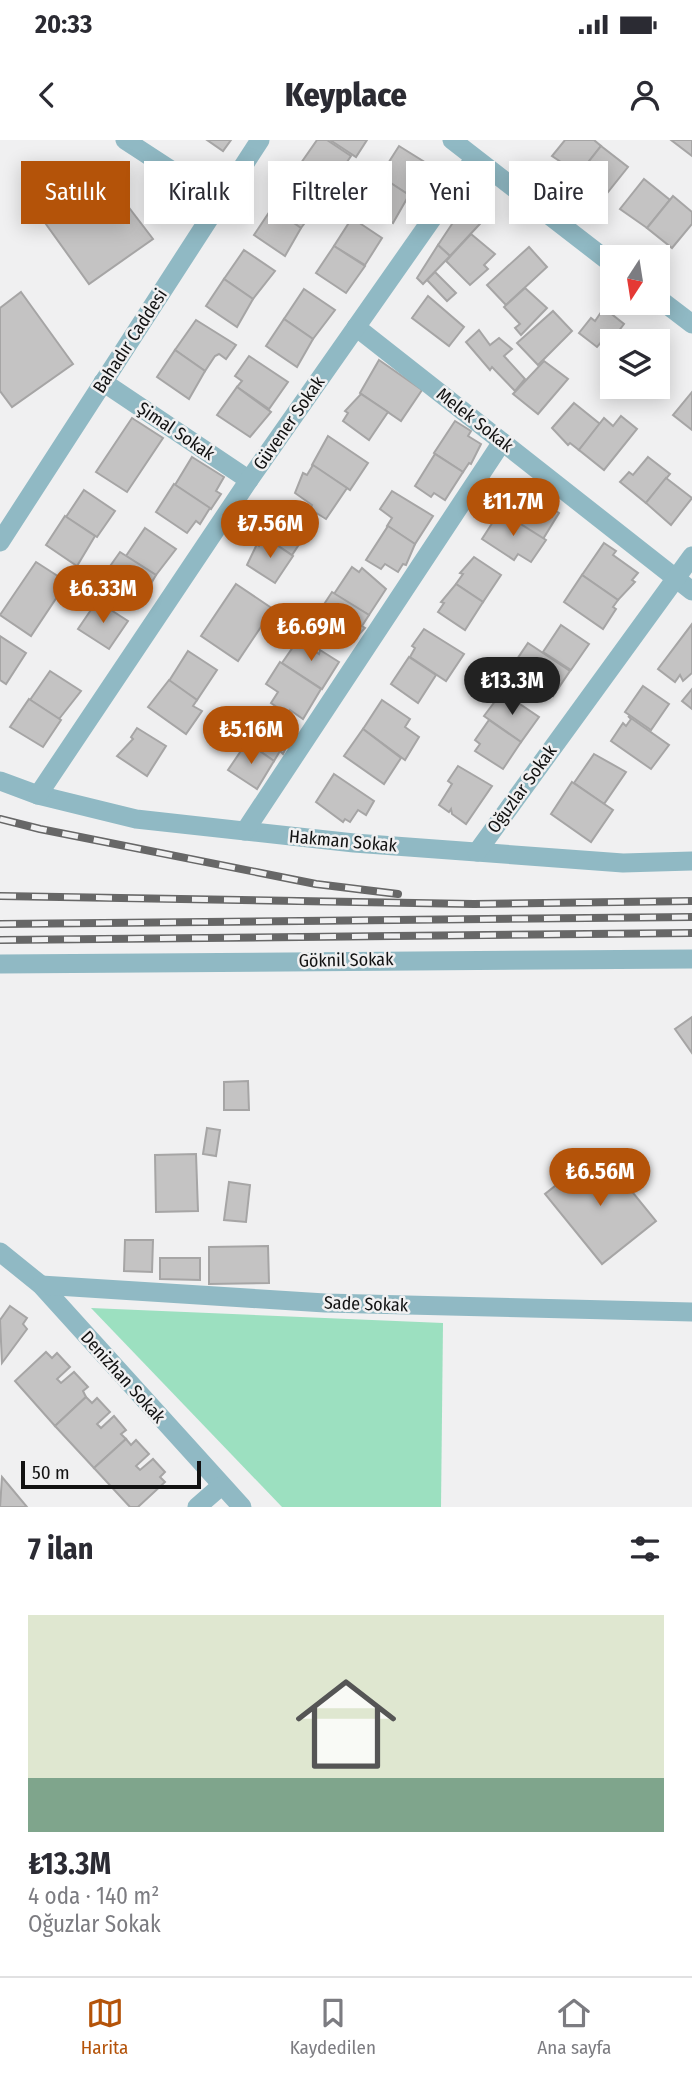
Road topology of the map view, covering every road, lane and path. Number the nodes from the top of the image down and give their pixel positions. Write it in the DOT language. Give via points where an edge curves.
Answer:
graph roads {
  1 [pos="125,140"];
  2 [pos="260,140"];
  3 [pos="452,140"];
  4 [pos="474,159"];
  5 [pos="157,161"];
  6 [pos="246,161"];
  7 [pos="206,224"];
  8 [pos="600,255"];
  9 [pos="670,307"];
  10 [pos="692,324"];
  11 [pos="356,327"];
  12 [pos="103,382"];
  13 [pos="502,442"];
  14 [pos="249,480"];
  15 [pos="0,542"];
  16 [pos="692,556"];
  17 [pos="675,578"];
  18 [pos="692,592"];
  19 [pos="0,781"];
  20 [pos="38,795"];
  21 [pos="245,831"];
  22 [pos="477,852"];
  23 [pos="692,861"];
  24 [pos="692,959"];
  25 [pos="0,964"];
  26 [pos="0,1252"];
  27 [pos="41,1285"];
  28 [pos="692,1312"];
  29 [pos="221,1486"];
  30 [pos="197,1507"];
  31 [pos="242,1507"];
  1 -- 5 [label="street"];
  2 -- 6 [label="street, Bahadır Caddesi"];
  3 -- 4 [label="street"];
  4 -- 8 [label="street"];
  4 -- 11 [label="street, Güvener Sokak"];
  7 -- 12 [label="street, Bahadır Caddesi"];
  9 -- 10 [label="street"];
  11 -- 13 [label="street, Melek Sokak"];
  11 -- 14 [label="street, Güvener Sokak"];
  12 -- 14 [label="street, Şimal Sokak"];
  12 -- 15 [label="street, Bahadır Caddesi"];
  13 -- 17 [label="street, Melek Sokak"];
  13 -- 21 [label="street"];
  14 -- 20 [label="street, Güvener Sokak"];
  16 -- 17 [label="street, Oğuzlar Sokak"];
  17 -- 18 [label="street, Melek Sokak"];
  17 -- 22 [label="street, Oğuzlar Sokak"];
  19 -- 20 [label="street, Hakman Sokak"];
  20 -- 21 [label="street, Hakman Sokak" via="136,819"];
  21 -- 22 [label="street, Hakman Sokak"];
  22 -- 23 [label="street, Hakman Sokak" via="623,863"];
  24 -- 25 [label="street, Göknil Sokak"];
  26 -- 27 [label="street, Denizhan Sokak"];
  27 -- 28 [label="street, Sade Sokak" via="325,1303"];
  27 -- 29 [label="street, Denizhan Sokak"];
  29 -- 30 [label="street"];
  29 -- 31 [label="street, Denizhan Sokak"];
}
